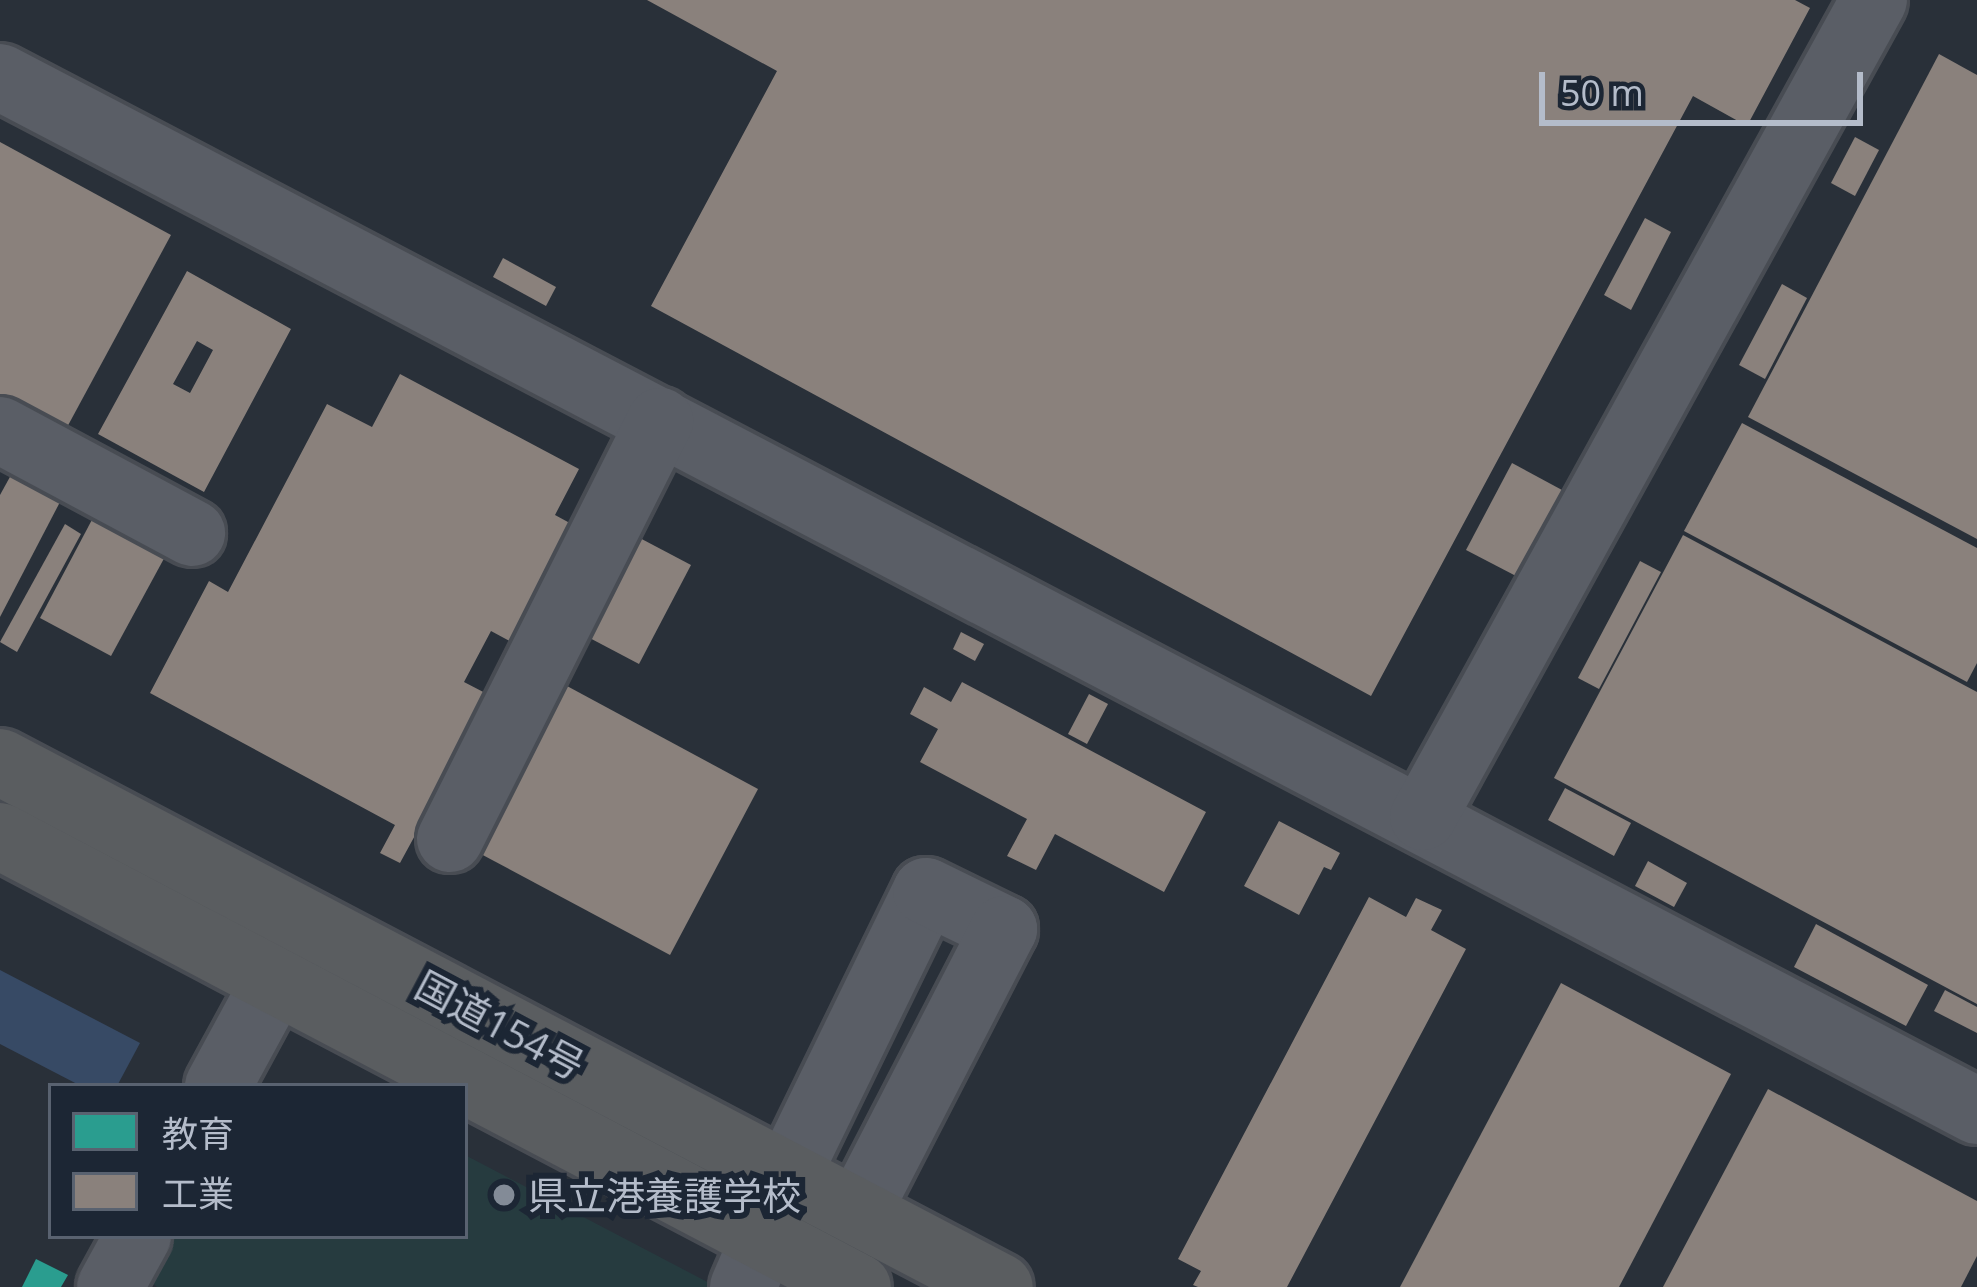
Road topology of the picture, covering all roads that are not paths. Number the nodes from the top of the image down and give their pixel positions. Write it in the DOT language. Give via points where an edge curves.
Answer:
graph roads {
  1 [pos="1874,0"];
  2 [pos="0,77"];
  3 [pos="660,421"];
  4 [pos="0,430"];
  5 [pos="192,533"];
  6 [pos="0,762"];
  7 [pos="1423,817"];
  8 [pos="0,836"];
  9 [pos="450,839"];
  10 [pos="275,981"];
  11 [pos="220,1083"];
  12 [pos="457,1083"];
  13 [pos="468,1089"];
  14 [pos="1977,1112"];
  15 [pos="787,1176"];
  16 [pos="858,1212"];
  17 [pos="135,1239"];
  18 [pos="795,1272"];
  19 [pos="110,1287"];
  20 [pos="1000,1287"];
  1 -- 7 [label="street"];
  2 -- 3 [label="street"];
  3 -- 7 [label="street"];
  3 -- 9 [label="street"];
  4 -- 5 [label="street"];
  6 -- 15 [label="highway, 国道154号"];
  7 -- 14 [label="street"];
  8 -- 10 [label="highway, 国道154号"];
  10 -- 11 [label="street"];
  10 -- 12 [label="highway, 国道154号"];
  13 -- 18 [label="highway, 国道154号"];
  15 -- 16 [label="highway, 国道154号"];
  15 -- 16 [label="street" via="926,891 1004,929"];
  16 -- 20 [label="highway, 国道154号"];
  17 -- 19 [label="street"];
}
